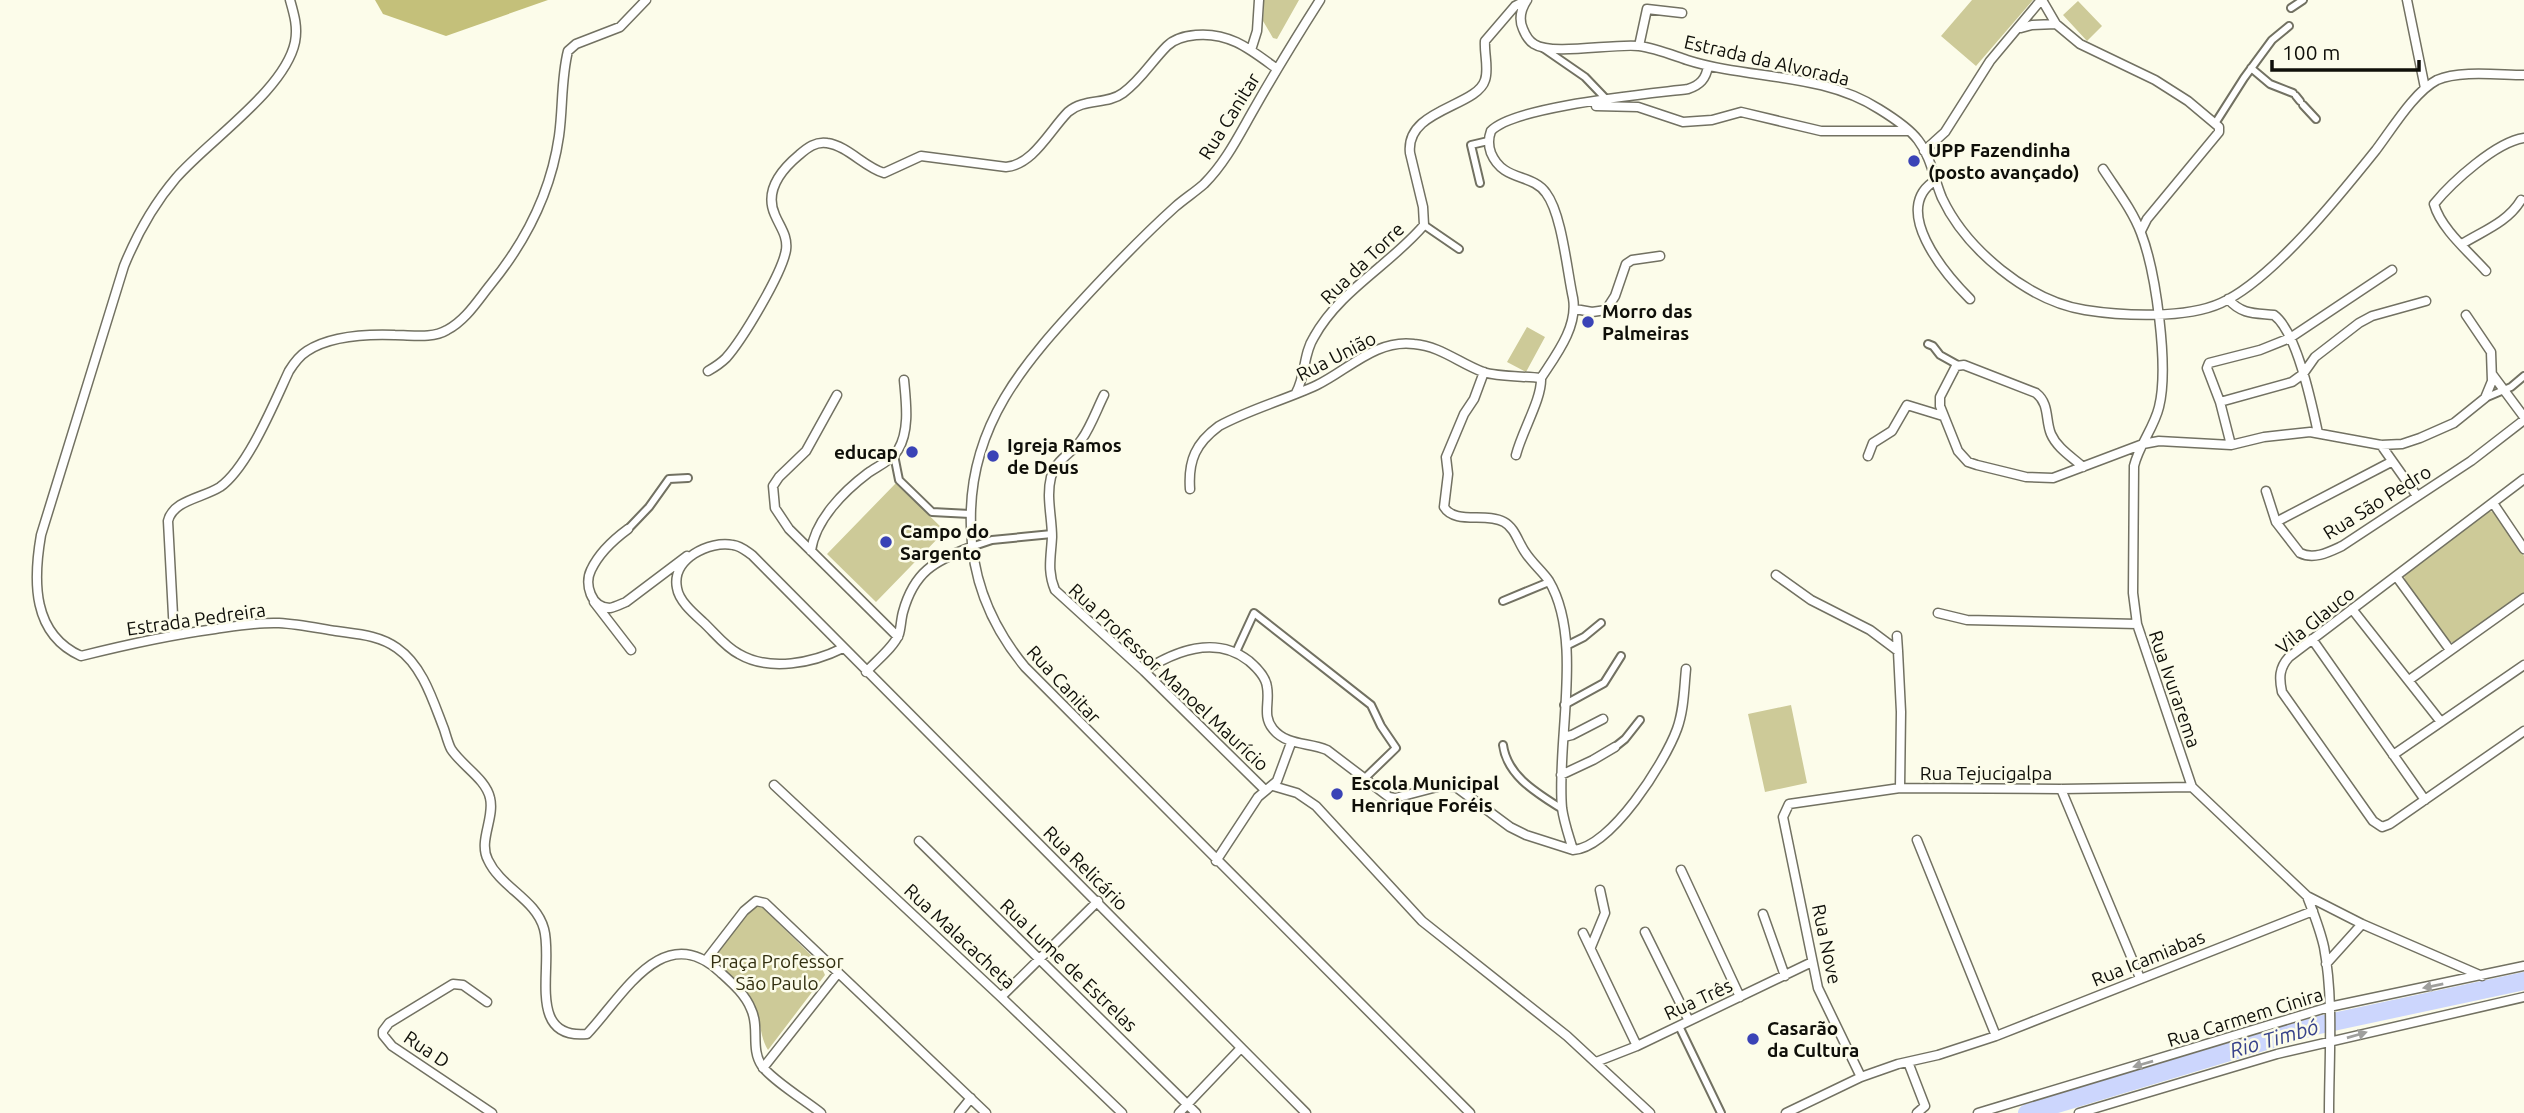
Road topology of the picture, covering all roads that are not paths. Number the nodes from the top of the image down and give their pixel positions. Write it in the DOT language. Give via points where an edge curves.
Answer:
graph roads {
  1 [pos="290,0"];
  2 [pos="646,0"];
  3 [pos="1259,0"];
  4 [pos="1320,0"];
  5 [pos="1527,0"];
  6 [pos="2042,0"];
  7 [pos="2303,0"];
  8 [pos="2407,0"];
  9 [pos="2291,8"];
  10 [pos="1682,13"];
  11 [pos="2056,24"];
  12 [pos="2289,26"];
  13 [pos="2019,29"];
  14 [pos="1639,46"];
  15 [pos="1541,47"];
  16 [pos="1251,50"];
  17 [pos="1708,66"];
  18 [pos="2251,68"];
  19 [pos="1277,69"];
  20 [pos="2524,75"];
  21 [pos="2425,88"];
  22 [pos="1607,100"];
  23 [pos="1578,104"];
  24 [pos="2316,119"];
  25 [pos="2217,125"];
  26 [pos="1909,131"];
  27 [pos="2524,138"];
  28 [pos="1488,141"];
  29 [pos="1924,151"];
  30 [pos="2103,169"];
  31 [pos="1936,180"];
  32 [pos="1480,183"];
  33 [pos="2521,200"];
  34 [pos="1424,225"];
  35 [pos="2141,231"];
  36 [pos="2462,244"];
  37 [pos="1459,249"];
  38 [pos="1660,256"];
  39 [pos="2392,270"];
  40 [pos="2486,271"];
  41 [pos="1970,299"];
  42 [pos="2228,299"];
  43 [pos="2427,301"];
  44 [pos="1575,309"];
  45 [pos="2159,314"];
  46 [pos="2466,315"];
  47 [pos="2290,338"];
  48 [pos="1928,344"];
  49 [pos="1958,365"];
  50 [pos="708,371"];
  51 [pos="1483,372"];
  52 [pos="2303,374"];
  53 [pos="2492,374"];
  54 [pos="2524,376"];
  55 [pos="1541,378"];
  56 [pos="904,380"];
  57 [pos="2505,390"];
  58 [pos="1296,393"];
  59 [pos="837,395"];
  60 [pos="1104,395"];
  61 [pos="2485,398"];
  62 [pos="2220,402"];
  63 [pos="1943,415"];
  64 [pos="2524,419"];
  65 [pos="2318,433"];
  66 [pos="2143,443"];
  67 [pos="2231,445"];
  68 [pos="2381,445"];
  69 [pos="894,455"];
  70 [pos="1516,455"];
  71 [pos="1868,456"];
  72 [pos="2391,462"];
  73 [pos="2083,467"];
  74 [pos="688,478"];
  75 [pos="2524,480"];
  76 [pos="1190,489"];
  77 [pos="2266,491"];
  78 [pos="2417,496"];
  79 [pos="2493,503"];
  80 [pos="970,514"];
  81 [pos="2276,522"];
  82 [pos="628,529"];
  83 [pos="1052,534"];
  84 [pos="971,547"];
  85 [pos="2524,549"];
  86 [pos="811,551"];
  87 [pos="696,552"];
  88 [pos="1776,575"];
  89 [pos="2396,576"];
  90 [pos="1549,582"];
  91 [pos="2524,598"];
  92 [pos="593,600"];
  93 [pos="1503,601"];
  94 [pos="2352,609"];
  95 [pos="1938,613"];
  96 [pos="1601,623"];
  97 [pos="2137,624"];
  98 [pos="174,634"];
  99 [pos="1897,636"];
  100 [pos="898,637"];
  101 [pos="2312,639"];
  102 [pos="1566,646"];
  103 [pos="843,648"];
  104 [pos="631,650"];
  105 [pos="2450,650"];
  106 [pos="1898,651"];
  107 [pos="1236,652"];
  108 [pos="1621,656"];
  109 [pos="2524,665"];
  110 [pos="1686,670"];
  111 [pos="1144,671"];
  112 [pos="866,672"];
  113 [pos="2409,680"];
  114 [pos="1564,705"];
  115 [pos="1603,719"];
  116 [pos="1640,720"];
  117 [pos="2441,722"];
  118 [pos="2524,731"];
  119 [pos="1564,737"];
  120 [pos="1291,743"];
  121 [pos="1503,745"];
  122 [pos="1615,747"];
  123 [pos="2393,755"];
  124 [pos="1561,775"];
  125 [pos="1364,779"];
  126 [pos="774,785"];
  127 [pos="2192,787"];
  128 [pos="1269,788"];
  129 [pos="1900,789"];
  130 [pos="2061,789"];
  131 [pos="2425,800"];
  132 [pos="1562,808"];
  133 [pos="1784,811"];
  134 [pos="1917,840"];
  135 [pos="919,841"];
  136 [pos="1573,850"];
  137 [pos="1216,861"];
  138 [pos="1681,870"];
  139 [pos="1600,890"];
  140 [pos="2307,896"];
  141 [pos="1098,901"];
  142 [pos="2312,911"];
  143 [pos="1763,914"];
  144 [pos="2362,924"];
  145 [pos="1644,932"];
  146 [pos="1583,933"];
  147 [pos="1591,947"];
  148 [pos="1040,958"];
  149 [pos="707,960"];
  150 [pos="1812,962"];
  151 [pos="2326,964"];
  152 [pos="2524,966"];
  153 [pos="838,972"];
  154 [pos="1785,976"];
  155 [pos="2482,976"];
  156 [pos="2140,978"];
  157 [pos="1001,997"];
  158 [pos="1740,997"];
  159 [pos="2524,997"];
  160 [pos="487,1002"];
  161 [pos="2329,1010"];
  162 [pos="1689,1021"];
  163 [pos="1679,1026"];
  164 [pos="1996,1036"];
  165 [pos="2330,1039"];
  166 [pos="1637,1046"];
  167 [pos="1241,1048"];
  168 [pos="1597,1062"];
  169 [pos="1909,1062"];
  170 [pos="763,1068"];
  171 [pos="1861,1077"];
  172 [pos="971,1098"];
  173 [pos="1188,1104"];
  174 [pos="492,1113"];
  175 [pos="821,1113"];
  176 [pos="959,1113"];
  177 [pos="986,1113"];
  178 [pos="1122,1113"];
  179 [pos="1179,1113"];
  180 [pos="1196,1113"];
  181 [pos="1306,1113"];
  182 [pos="1471,1113"];
  183 [pos="1650,1113"];
  184 [pos="1720,1113"];
  185 [pos="1788,1113"];
  186 [pos="1917,1113"];
  187 [pos="1978,1113"];
  188 [pos="2079,1113"];
  189 [pos="2329,1113"];
  1 -- 98 [label="street, Estrada Pedreira" via="297,23 295,44 284,67 248,109 174,180 136,238 41,536 35,568 43,619 68,650 81,656"];
  2 -- 98 [label="street" via="620,27 568,51 558,139 531,226 515,254 464,317 446,331 425,336 361,337 307,350 289,371 233,474 221,486 169,514"];
  3 -- 16 [label="street"];
  4 -- 19 [label="street, Rua Canitar"];
  5 -- 15 [label="street" via="1521,26 1527,38"];
  5 -- 34 [label="street, Rua da Torre" via="1515,6 1485,41 1483,84 1425,121 1413,134 1409,145"];
  6 -- 11 [label="street"];
  6 -- 13 [label="street"];
  7 -- 9 [label="street"];
  8 -- 21 [label="street"];
  10 -- 14 [label="street" via="1647,9"];
  11 -- 13 [label="street"];
  11 -- 25 [label="street" via="2080,44 2155,80"];
  12 -- 18 [label="street"];
  13 -- 29 [label="street" via="1990,61 1945,132"];
  14 -- 15 [label="street, Estrada da Alvorada"];
  14 -- 17 [label="street, Estrada da Alvorada"];
  15 -- 22 [label="street" via="1585,77"];
  16 -- 19 [label="street"];
  16 -- 50 [label="street" via="1227,37 1209,34 1176,39 1120,95 1069,111 1016,166 921,156 884,173 837,146 825,142 808,147 790,162 771,194 774,215 786,240 779,271 737,343"];
  17 -- 22 [label="street" via="1698,86"];
  17 -- 26 [label="street, Estrada da Alvorada" via="1780,76 1850,93"];
  18 -- 24 [label="street" via="2298,99"];
  18 -- 25 [label="street"];
  19 -- 80 [label="street, Rua Canitar" via="1233,148 1205,183 1130,250 1024,366 987,432 976,465"];
  20 -- 21 [label="street" via="2457,75"];
  21 -- 42 [label="street, Estrada da Alvorada" via="2302,235 2274,264"];
  22 -- 23 [label="street"];
  23 -- 26 [label="street" via="1638,107 1683,122 1741,112 1821,131"];
  23 -- 28 [label="street" via="1506,121 1493,128"];
  25 -- 35 [label="street" via="2219,132"];
  26 -- 29 [label="street, Estrada da Alvorada"];
  27 -- 36 [label="street" via="2496,150 2434,204"];
  28 -- 32 [label="street" via="1471,145"];
  28 -- 44 [label="street" via="1504,170 1541,187 1549,198"];
  29 -- 31 [label="street, Estrada da Alvorada"];
  30 -- 35 [label="street, Rua Ivurarema"];
  31 -- 41 [label="street" via="1919,197 1918,218 1941,267"];
  31 -- 45 [label="street, Estrada da Alvorada" via="1943,200 1970,239 2000,269 2026,286 2053,301 2084,310"];
  33 -- 36 [label="street" via="2504,220"];
  34 -- 37 [label="street"];
  34 -- 58 [label="street, Rua da Torre" via="1322,324 1308,347"];
  35 -- 45 [label="street, Rua Ivurarema"];
  36 -- 40 [label="street"];
  38 -- 44 [label="street" via="1626,264 1606,310"];
  39 -- 47 [label="street"];
  42 -- 45 [label="street, Estrada da Alvorada" via="2205,308"];
  42 -- 47 [label="street" via="2240,311 2274,315"];
  43 -- 52 [label="street" via="2359,323 2315,356"];
  44 -- 55 [label="street" via="1571,327"];
  45 -- 66 [label="street, Rua Ivurarema" via="2162,389"];
  46 -- 53 [label="street" via="2491,352"];
  47 -- 52 [label="street"];
  47 -- 62 [label="street" via="2211,362 2208,365"];
  48 -- 49 [label="street"];
  49 -- 63 [label="street" via="1940,397"];
  49 -- 73 [label="street" via="2042,397 2053,438"];
  51 -- 55 [label="street, Rua União"];
  51 -- 58 [label="street, Rua União" via="1432,348 1400,344 1357,360"];
  51 -- 90 [label="street" via="1446,457 1444,507 1453,515 1506,523"];
  52 -- 62 [label="street" via="2282,386"];
  52 -- 65 [label="street"];
  53 -- 57 [label="street"];
  53 -- 61 [label="street"];
  54 -- 57 [label="street"];
  55 -- 70 [label="street"];
  56 -- 69 [label="street" via="906,429"];
  57 -- 61 [label="street"];
  57 -- 64 [label="street"];
  58 -- 76 [label="street, Rua União" via="1211,431 1194,452"];
  59 -- 86 [label="street" via="806,451 773,486 778,515"];
  60 -- 83 [label="street, Rua Professor Manoel Maurício" via="1080,442 1052,473"];
  61 -- 68 [label="street" via="2454,423 2402,444"];
  62 -- 67 [label="street"];
  63 -- 71 [label="street" via="1907,405 1889,435 1873,443"];
  63 -- 73 [label="street" via="1962,457 1977,465 2039,479"];
  64 -- 78 [label="street, Rua São Pedro"];
  65 -- 67 [label="street" via="2276,435"];
  65 -- 68 [label="street"];
  66 -- 67 [label="street"];
  66 -- 73 [label="street"];
  66 -- 97 [label="street, Rua Ivurarema" via="2134,466"];
  68 -- 72 [label="street"];
  69 -- 80 [label="street" via="900,480 932,512"];
  69 -- 86 [label="street" via="845,493 820,527"];
  72 -- 78 [label="street"];
  72 -- 81 [label="street"];
  74 -- 82 [label="street" via="669,479"];
  75 -- 79 [label="street, Vila Glauco"];
  77 -- 81 [label="street, Rua São Pedro"];
  78 -- 81 [label="street, Rua São Pedro" via="2342,546 2314,555 2300,553"];
  79 -- 85 [label="street"];
  79 -- 89 [label="street, Vila Glauco"];
  80 -- 84 [label="street, Rua Canitar"];
  82 -- 92 [label="street" via="606,548 590,571 588,586"];
  83 -- 84 [label="street" via="992,540"];
  83 -- 111 [label="street, Rua Professor Manoel Maurício" via="1049,577 1055,590"];
  84 -- 100 [label="street" via="923,572 908,597"];
  84 -- 137 [label="street, Rua Canitar" via="988,608 1010,649"];
  86 -- 100 [label="street"];
  87 -- 92 [label="street" via="625,602 608,608"];
  87 -- 103 [label="street, Rua Relicário" via="724,544 743,548"];
  87 -- 103 [label="street" via="680,570 678,592 732,650 750,659 793,663 821,659"];
  88 -- 106 [label="street"];
  89 -- 94 [label="street, Vila Glauco"];
  89 -- 105 [label="street"];
  90 -- 93 [label="street"];
  90 -- 102 [label="street" via="1563,618"];
  91 -- 105 [label="street"];
  92 -- 104 [label="street"];
  94 -- 101 [label="street, Vila Glauco"];
  94 -- 113 [label="street"];
  95 -- 97 [label="street" via="1967,620"];
  96 -- 102 [label="street"];
  97 -- 127 [label="street, Rua Ivurarema"];
  98 -- 149 [label="street, Estrada Pedreira" via="278,623 368,635 405,655 425,682 450,747 489,793 487,860 536,912 544,928 546,1006 558,1028 587,1034 646,968 662,957 690,954"];
  99 -- 106 [label="street"];
  100 -- 112 [label="street"];
  101 -- 123 [label="street"];
  101 -- 131 [label="street, Vila Glauco" via="2280,670 2282,692 2373,821 2382,827 2390,824"];
  102 -- 114 [label="street"];
  103 -- 112 [label="street, Rua Relicário"];
  105 -- 113 [label="street"];
  106 -- 129 [label="street"];
  107 -- 111 [label="street" via="1217,648 1182,651"];
  107 -- 120 [label="street" via="1262,675 1267,684 1268,721"];
  107 -- 125 [label="street" via="1254,613 1371,705 1396,748"];
  108 -- 114 [label="street" via="1604,683"];
  109 -- 117 [label="street"];
  110 -- 136 [label="street" via="1677,729 1655,769 1614,827 1594,843"];
  111 -- 128 [label="street, Rua Professor Manoel Maurício"];
  112 -- 141 [label="street, Rua Relicário"];
  113 -- 117 [label="street"];
  114 -- 119 [label="street"];
  115 -- 119 [label="street"];
  116 -- 122 [label="street"];
  117 -- 123 [label="street"];
  118 -- 131 [label="street"];
  119 -- 124 [label="street"];
  120 -- 125 [label="street" via="1327,750"];
  120 -- 128 [label="street"];
  121 -- 132 [label="street" via="1518,779"];
  122 -- 124 [label="street"];
  123 -- 131 [label="street"];
  124 -- 132 [label="street"];
  125 -- 136 [label="street" via="1385,796 1395,797 1456,787 1510,827"];
  126 -- 157 [label="street, Rua Malacacheta"];
  127 -- 130 [label="street, Rua Tejucigalpa"];
  127 -- 140 [label="street, Rua Ivurarema"];
  128 -- 137 [label="street" via="1258,797"];
  128 -- 168 [label="street, Rua Professor Manoel Maurício" via="1297,793 1316,806 1422,921"];
  129 -- 130 [label="street, Rua Tejucigalpa"];
  129 -- 133 [label="street, Rua Tejucigalpa" via="1797,802"];
  130 -- 156 [label="street"];
  132 -- 136 [label="street"];
  133 -- 150 [label="street, Rua Nove"];
  134 -- 164 [label="street"];
  135 -- 148 [label="street, Rua Lume de Estrelas"];
  137 -- 182 [label="street, Rua Canitar"];
  138 -- 158 [label="street"];
  139 -- 147 [label="street" via="1605,913"];
  140 -- 142 [label="street"];
  140 -- 144 [label="street"];
  141 -- 148 [label="street"];
  141 -- 167 [label="street, Rua Relicário"];
  142 -- 151 [label="street"];
  142 -- 156 [label="street, Rua Icamiabas"];
  143 -- 154 [label="street"];
  144 -- 151 [label="street"];
  144 -- 155 [label="street"];
  145 -- 162 [label="street"];
  146 -- 147 [label="street"];
  147 -- 166 [label="street"];
  148 -- 157 [label="street"];
  148 -- 173 [label="street, Rua Lume de Estrelas"];
  149 -- 153 [label="street" via="756,901 765,903"];
  149 -- 170 [label="street" via="750,1004"];
  150 -- 154 [label="street, Rua Três"];
  150 -- 171 [label="street, Rua Nove" via="1818,988"];
  151 -- 161 [label="street"];
  152 -- 155 [label="street, Rua Carmem Cinira"];
  153 -- 170 [label="street"];
  153 -- 172 [label="street"];
  154 -- 158 [label="street, Rua Três"];
  155 -- 161 [label="street, Rua Carmem Cinira, one-way"];
  156 -- 164 [label="street, Rua Icamiabas"];
  157 -- 178 [label="street, Rua Malacacheta"];
  158 -- 162 [label="street, Rua Três"];
  165 -- 159 [label="street, one-way"];
  160 -- 174 [label="street, Rua D" via="463,985 453,984 389,1023 383,1035"];
  161 -- 165 [label="street"];
  161 -- 187 [label="street, Rua Carmem Cinira, one-way"];
  162 -- 163 [label="street, Rua Três"];
  163 -- 166 [label="street, Rua Três"];
  163 -- 184 [label="street"];
  164 -- 169 [label="street, Rua Icamiabas"];
  165 -- 188 [label="street"];
  165 -- 189 [label="street"];
  166 -- 168 [label="street, Rua Três"];
  167 -- 173 [label="street"];
  167 -- 181 [label="street, Rua Relicário"];
  168 -- 183 [label="street, Rua Professor Manoel Maurício"];
  169 -- 171 [label="street, Rua Icamiabas"];
  169 -- 186 [label="street" via="1924,1102"];
  170 -- 175 [label="street"];
  171 -- 185 [label="street, Rua Icamiabas"];
  172 -- 176 [label="street"];
  172 -- 177 [label="street"];
  173 -- 179 [label="street"];
  173 -- 180 [label="street, Rua Lume de Estrelas"];
}
